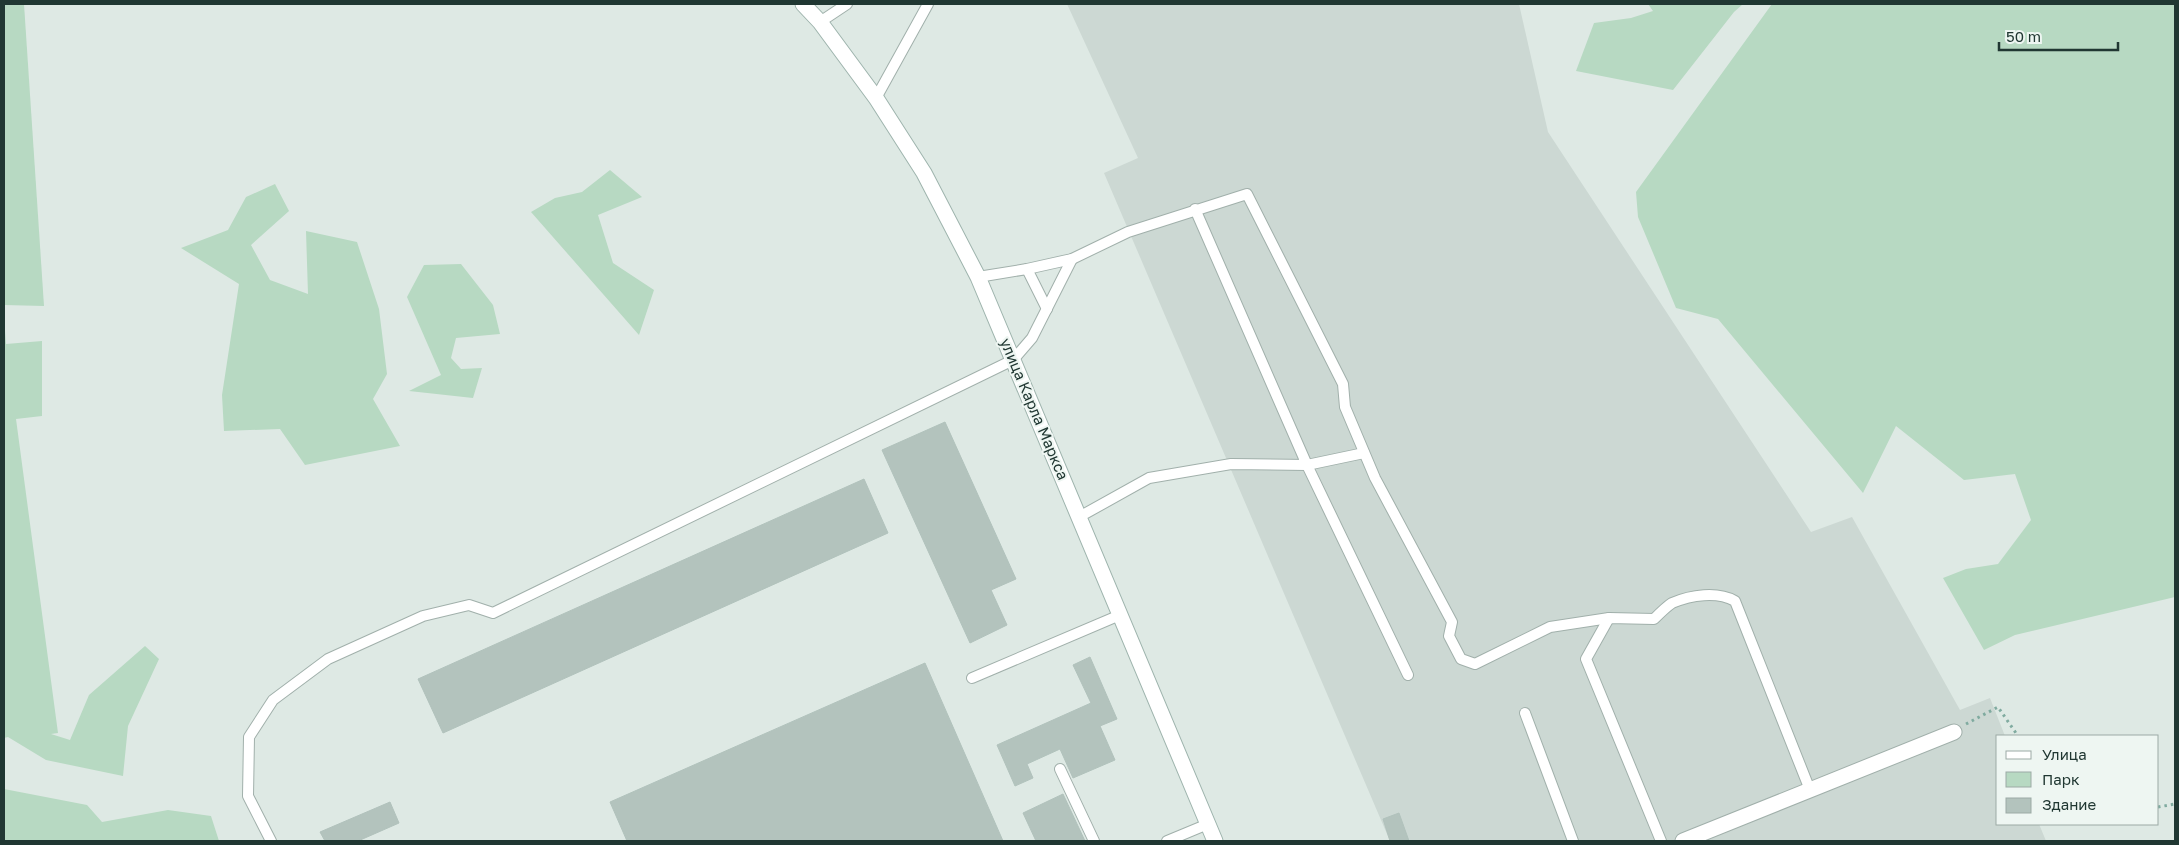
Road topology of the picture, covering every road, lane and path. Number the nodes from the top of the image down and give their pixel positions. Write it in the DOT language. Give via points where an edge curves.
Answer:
graph roads {
  1 [pos="803,4"];
  2 [pos="848,4"];
  3 [pos="928,4"];
  4 [pos="820,22"];
  5 [pos="876,98"];
  6 [pos="1195,209"];
  7 [pos="1072,259"];
  8 [pos="1027,269"];
  9 [pos="978,277"];
  10 [pos="1047,309"];
  11 [pos="1013,360"];
  12 [pos="1364,453"];
  13 [pos="1307,465"];
  14 [pos="1079,517"];
  15 [pos="1120,615"];
  16 [pos="1609,618"];
  17 [pos="1408,675"];
  18 [pos="972,678"];
  19 [pos="1525,713"];
  20 [pos="1954,732"];
  21 [pos="2017,735"];
  22 [pos="1060,769"];
  23 [pos="1810,790"];
  24 [pos="2175,804"];
  25 [pos="2159,807"];
  26 [pos="1208,824"];
  27 [pos="271,841"];
  28 [pos="1094,841"];
  29 [pos="1167,841"];
  30 [pos="1216,841"];
  31 [pos="1573,841"];
  32 [pos="1661,841"];
  33 [pos="1683,841"];
  1 -- 4 [label="main road, улица Карла Маркса"];
  2 -- 4 [label="lane"];
  3 -- 5 [label="lane"];
  4 -- 5 [label="main road, улица Карла Маркса"];
  5 -- 9 [label="main road, улица Карла Маркса" via="924,172"];
  6 -- 7 [label="lane" via="1128,232"];
  6 -- 12 [label="lane" via="1247,194 1343,384 1345,407"];
  6 -- 13 [label="lane"];
  7 -- 8 [label="lane"];
  7 -- 10 [label="lane"];
  8 -- 9 [label="lane"];
  8 -- 10 [label="lane"];
  9 -- 11 [label="main road, улица Карла Маркса"];
  10 -- 11 [label="lane" via="1032,338"];
  11 -- 14 [label="main road, улица Карла Маркса"];
  11 -- 27 [label="lane" via="493,613 469,605 423,616 328,659 273,700 249,737 248,796"];
  12 -- 13 [label="lane"];
  12 -- 16 [label="lane" via="1452,622 1449,636 1461,659 1475,664 1550,627"];
  13 -- 14 [label="lane" via="1231,464 1149,478"];
  13 -- 17 [label="lane"];
  14 -- 15 [label="main road, улица Карла Маркса"];
  15 -- 18 [label="lane"];
  15 -- 26 [label="main road, улица Карла Маркса"];
  16 -- 23 [label="lane" via="1654,619 1671,604 1700,595 1727,597 1735,601"];
  16 -- 32 [label="lane" via="1586,659"];
  19 -- 31 [label="lane"];
  20 -- 21 [label="path" via="1998,707"];
  20 -- 23 [label="main road"];
  22 -- 28 [label="lane"];
  23 -- 33 [label="main road"];
  24 -- 25 [label="path"];
  26 -- 29 [label="lane"];
  26 -- 30 [label="main road, улица Карла Маркса"];
}
